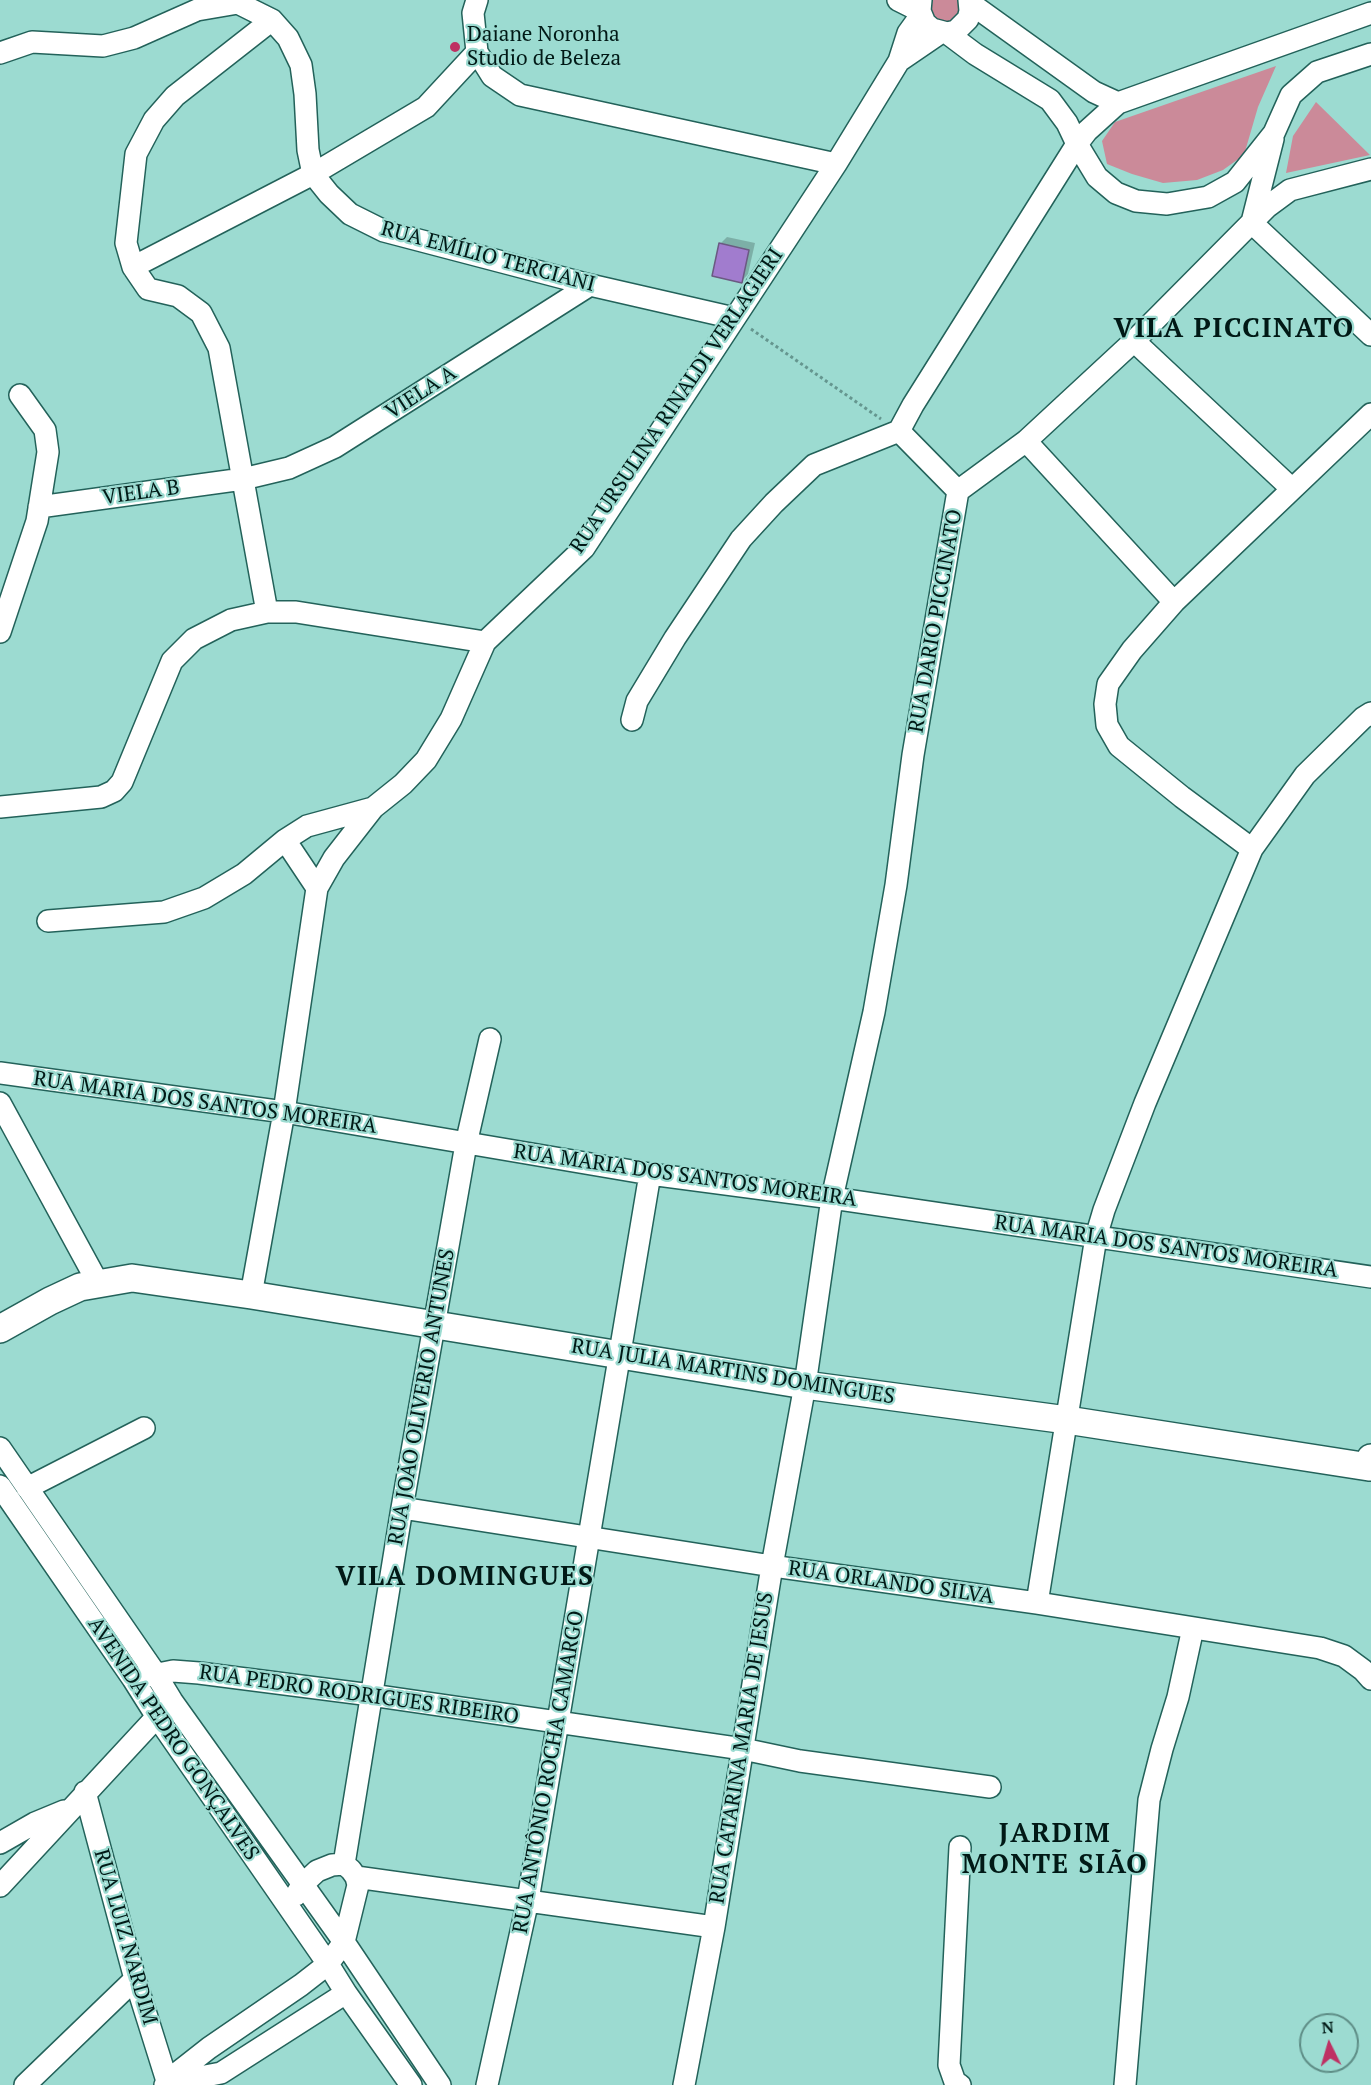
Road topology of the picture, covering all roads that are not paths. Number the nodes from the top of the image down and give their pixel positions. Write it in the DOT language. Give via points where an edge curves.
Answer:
graph roads {
  1 [pos="477,0"];
  2 [pos="898,0"];
  3 [pos="970,1"];
  4 [pos="213,3"];
  5 [pos="921,9"];
  6 [pos="1371,13"];
  7 [pos="272,20"];
  8 [pos="944,33"];
  9 [pos="477,52"];
  10 [pos="0,53"];
  11 [pos="1371,54"];
  12 [pos="899,61"];
  13 [pos="1118,103"];
  14 [pos="1274,133"];
  15 [pos="1077,144"];
  16 [pos="836,164"];
  17 [pos="1371,169"];
  18 [pos="313,174"];
  19 [pos="1252,223"];
  20 [pos="133,267"];
  21 [pos="590,285"];
  22 [pos="734,318"];
  23 [pos="1371,335"];
  24 [pos="1134,342"];
  25 [pos="20,394"];
  26 [pos="1371,414"];
  27 [pos="899,431"];
  28 [pos="1026,441"];
  29 [pos="243,479"];
  30 [pos="1292,489"];
  31 [pos="958,491"];
  32 [pos="39,507"];
  33 [pos="1174,603"];
  34 [pos="267,612"];
  35 [pos="0,632"];
  36 [pos="485,642"];
  37 [pos="1371,713"];
  38 [pos="632,720"];
  39 [pos="0,807"];
  40 [pos="373,808"];
  41 [pos="285,840"];
  42 [pos="1252,849"];
  43 [pos="317,888"];
  44 [pos="48,921"];
  45 [pos="490,1039"];
  46 [pos="0,1073"];
  47 [pos="0,1103"];
  48 [pos="284,1112"];
  49 [pos="466,1144"];
  50 [pos="650,1174"];
  51 [pos="832,1198"];
  52 [pos="1096,1237"];
  53 [pos="1371,1277"];
  54 [pos="98,1283"];
  55 [pos="251,1295"];
  56 [pos="434,1326"];
  57 [pos="0,1329"];
  58 [pos="620,1356"];
  59 [pos="805,1385"];
  60 [pos="1067,1420"];
  61 [pos="144,1428"];
  62 [pos="0,1448"];
  63 [pos="1370,1464"];
  64 [pos="0,1486"];
  65 [pos="27,1488"];
  66 [pos="402,1508"];
  67 [pos="590,1538"];
  68 [pos="772,1566"];
  69 [pos="1037,1603"];
  70 [pos="1193,1628"];
  71 [pos="155,1673"];
  72 [pos="133,1678"];
  73 [pos="1371,1679"];
  74 [pos="371,1695"];
  75 [pos="172,1701"];
  76 [pos="157,1717"];
  77 [pos="558,1723"];
  78 [pos="743,1749"];
  79 [pos="990,1786"];
  80 [pos="78,1800"];
  81 [pos="0,1843"];
  82 [pos="960,1847"];
  83 [pos="350,1870"];
  84 [pos="302,1885"];
  85 [pos="0,1886"];
  86 [pos="528,1900"];
  87 [pos="288,1909"];
  88 [pos="714,1927"];
  89 [pos="344,1942"];
  90 [pos="328,1964"];
  91 [pos="135,1979"];
  92 [pos="346,1993"];
  93 [pos="167,2083"];
  94 [pos="25,2085"];
  95 [pos="411,2085"];
  96 [pos="440,2085"];
  97 [pos="487,2085"];
  98 [pos="684,2085"];
  99 [pos="960,2085"];
  100 [pos="1125,2085"];
  1 -- 9 [label="street" via="473,13"];
  2 -- 5 [label="street"];
  3 -- 8 [label="street, RUA URSULINA RINALDI VERLAGIERI" via="968,19 956,31"];
  3 -- 13 [label="street" via="1094,92"];
  4 -- 7 [label="street, RUA EMÍLIO TERCIANI" via="238,3"];
  4 -- 10 [label="street, RUA EMÍLIO TERCIANI" via="134,38 103,46 32,42"];
  5 -- 8 [label="street" via="925,23"];
  5 -- 12 [label="street, RUA URSULINA RINALDI VERLAGIERI"];
  6 -- 13 [label="street"];
  7 -- 18 [label="street, RUA EMÍLIO TERCIANI" via="288,38 301,65"];
  7 -- 20 [label="street" via="176,96 154,120 136,154 126,243"];
  8 -- 12 [label="street, RUA URSULINA RINALDI VERLAGIERI"];
  8 -- 15 [label="street" via="1050,100"];
  9 -- 16 [label="street" via="492,76 520,95"];
  9 -- 18 [label="street" via="426,107"];
  11 -- 14 [label="street" via="1317,72 1291,95"];
  12 -- 16 [label="street, RUA URSULINA RINALDI VERLAGIERI"];
  13 -- 15 [label="street"];
  14 -- 15 [label="street" via="1235,182 1208,197 1167,204 1136,201 1116,193 1097,177"];
  14 -- 19 [label="street"];
  15 -- 27 [label="street"];
  16 -- 22 [label="street, RUA URSULINA RINALDI VERLAGIERI"];
  17 -- 19 [label="street, RUA DARIO PICCINATO" via="1290,190"];
  18 -- 20 [label="street"];
  18 -- 21 [label="street, RUA EMÍLIO TERCIANI" via="350,214 384,231"];
  19 -- 23 [label="street"];
  19 -- 24 [label="street, RUA DARIO PICCINATO"];
  20 -- 29 [label="street" via="148,289 178,296 201,313 219,348"];
  21 -- 22 [label="street, RUA EMÍLIO TERCIANI"];
  21 -- 29 [label="street, VIELA A" via="335,447 289,468"];
  22 -- 36 [label="street, RUA URSULINA RINALDI VERLAGIERI" via="584,548"];
  24 -- 28 [label="street, RUA DARIO PICCINATO"];
  24 -- 30 [label="street"];
  25 -- 32 [label="street" via="45,430 48,452"];
  26 -- 30 [label="street"];
  27 -- 31 [label="street"];
  27 -- 38 [label="street" via="814,465 774,502 741,539 675,638 637,701"];
  28 -- 31 [label="street, RUA DARIO PICCINATO"];
  28 -- 33 [label="street"];
  29 -- 32 [label="street, VIELA B"];
  29 -- 34 [label="street"];
  30 -- 33 [label="street"];
  31 -- 51 [label="street, RUA DARIO PICCINATO" via="876,1000"];
  32 -- 35 [label="street"];
  33 -- 42 [label="street" via="1108,684 1107,725 1119,746"];
  34 -- 36 [label="street" via="296,612"];
  34 -- 39 [label="street" via="231,620 194,639 172,661 122,782 114,790 101,796"];
  36 -- 40 [label="street, RUA URSULINA RINALDI VERLAGIERI" via="451,719 426,760"];
  37 -- 42 [label="street" via="1305,775"];
  40 -- 41 [label="street" via="307,826"];
  40 -- 43 [label="street, RUA URSULINA RINALDI VERLAGIERI" via="334,858"];
  41 -- 43 [label="street"];
  41 -- 44 [label="street" via="244,874 204,898 164,912"];
  42 -- 52 [label="street" via="1145,1103"];
  43 -- 48 [label="street, RUA URSULINA RINALDI VERLAGIERI"];
  45 -- 49 [label="street, RUA JOÃO OLIVERIO ANTUNES"];
  46 -- 48 [label="street, RUA MARIA DOS SANTOS MOREIRA"];
  47 -- 54 [label="street"];
  48 -- 49 [label="street, RUA MARIA DOS SANTOS MOREIRA"];
  48 -- 55 [label="street, RUA URSULINA RINALDI VERLAGIERI"];
  49 -- 50 [label="street, RUA MARIA DOS SANTOS MOREIRA"];
  49 -- 56 [label="street, RUA JOÃO OLIVERIO ANTUNES"];
  50 -- 51 [label="street, RUA MARIA DOS SANTOS MOREIRA"];
  50 -- 58 [label="street, RUA ANTÔNIO ROCHA CAMARGO"];
  51 -- 52 [label="street, RUA MARIA DOS SANTOS MOREIRA"];
  51 -- 59 [label="street, RUA CATARINA MARIA DE JESUS"];
  52 -- 53 [label="street, RUA MARIA DOS SANTOS MOREIRA"];
  52 -- 60 [label="street"];
  54 -- 55 [label="main road, RUA JULIA MARTINS DOMINGUES" via="132,1278"];
  54 -- 57 [label="main road, RUA JULIA MARTINS DOMINGUES" via="50,1301"];
  55 -- 56 [label="main road, RUA JULIA MARTINS DOMINGUES"];
  56 -- 58 [label="main road, RUA JULIA MARTINS DOMINGUES"];
  56 -- 66 [label="street, RUA JOÃO OLIVERIO ANTUNES"];
  58 -- 59 [label="main road, RUA JULIA MARTINS DOMINGUES"];
  58 -- 67 [label="street, RUA ANTÔNIO ROCHA CAMARGO"];
  59 -- 60 [label="main road, RUA JULIA MARTINS DOMINGUES"];
  59 -- 68 [label="street, RUA CATARINA MARIA DE JESUS"];
  60 -- 63 [label="main road, RUA JULIA MARTINS DOMINGUES"];
  60 -- 69 [label="street"];
  61 -- 65 [label="street"];
  62 -- 65 [label="street, AVENIDA PEDRO GONÇALVES"];
  64 -- 72 [label="street, AVENIDA PEDRO GONÇALVES"];
  65 -- 71 [label="street, AVENIDA PEDRO GONÇALVES"];
  66 -- 67 [label="street, RUA ORLANDO SILVA"];
  66 -- 74 [label="street, RUA JOÃO OLIVERIO ANTUNES"];
  67 -- 68 [label="street, RUA ORLANDO SILVA"];
  67 -- 77 [label="street, RUA ANTÔNIO ROCHA CAMARGO"];
  68 -- 69 [label="street, RUA ORLANDO SILVA"];
  68 -- 78 [label="street, RUA CATARINA MARIA DE JESUS"];
  69 -- 70 [label="street, RUA ORLANDO SILVA"];
  70 -- 73 [label="street, RUA ORLANDO SILVA" via="1320,1648 1344,1656"];
  70 -- 100 [label="street" via="1149,1800"];
  71 -- 72 [label="street, RUA PEDRO RODRIGUES RIBEIRO"];
  71 -- 74 [label="street, RUA PEDRO RODRIGUES RIBEIRO" via="199,1673"];
  71 -- 75 [label="street, AVENIDA PEDRO GONÇALVES"];
  72 -- 76 [label="street, AVENIDA PEDRO GONÇALVES"];
  74 -- 77 [label="street, RUA PEDRO RODRIGUES RIBEIRO"];
  74 -- 83 [label="street, RUA JOÃO OLIVERIO ANTUNES"];
  75 -- 76 [label="street"];
  75 -- 84 [label="street, AVENIDA PEDRO GONÇALVES"];
  76 -- 80 [label="street"];
  76 -- 87 [label="street, AVENIDA PEDRO GONÇALVES"];
  77 -- 78 [label="street, RUA PEDRO RODRIGUES RIBEIRO"];
  77 -- 86 [label="street, RUA ANTÔNIO ROCHA CAMARGO"];
  78 -- 79 [label="street, RUA PEDRO RODRIGUES RIBEIRO" via="800,1761"];
  78 -- 88 [label="street, RUA CATARINA MARIA DE JESUS"];
  80 -- 81 [label="street"];
  80 -- 85 [label="street"];
  80 -- 91 [label="street, RUA LUIZ NARDIM"];
  82 -- 99 [label="street" via="949,2065"];
  83 -- 84 [label="street" via="332,1865 317,1871"];
  83 -- 86 [label="street"];
  83 -- 89 [label="street, RUA JOÃO OLIVERIO ANTUNES" via="358,1885"];
  84 -- 87 [label="street"];
  84 -- 89 [label="street, AVENIDA PEDRO GONÇALVES"];
  86 -- 88 [label="street"];
  86 -- 97 [label="street, RUA ANTÔNIO ROCHA CAMARGO"];
  87 -- 90 [label="street, AVENIDA PEDRO GONÇALVES"];
  88 -- 98 [label="street, RUA CATARINA MARIA DE JESUS"];
  89 -- 90 [label="street"];
  89 -- 96 [label="street, AVENIDA PEDRO GONÇALVES"];
  90 -- 92 [label="street, AVENIDA PEDRO GONÇALVES"];
  90 -- 93 [label="street" via="209,2048"];
  91 -- 93 [label="street, RUA LUIZ NARDIM"];
  91 -- 94 [label="street"];
  92 -- 93 [label="street" via="221,2073"];
  92 -- 95 [label="street, AVENIDA PEDRO GONÇALVES"];
}
